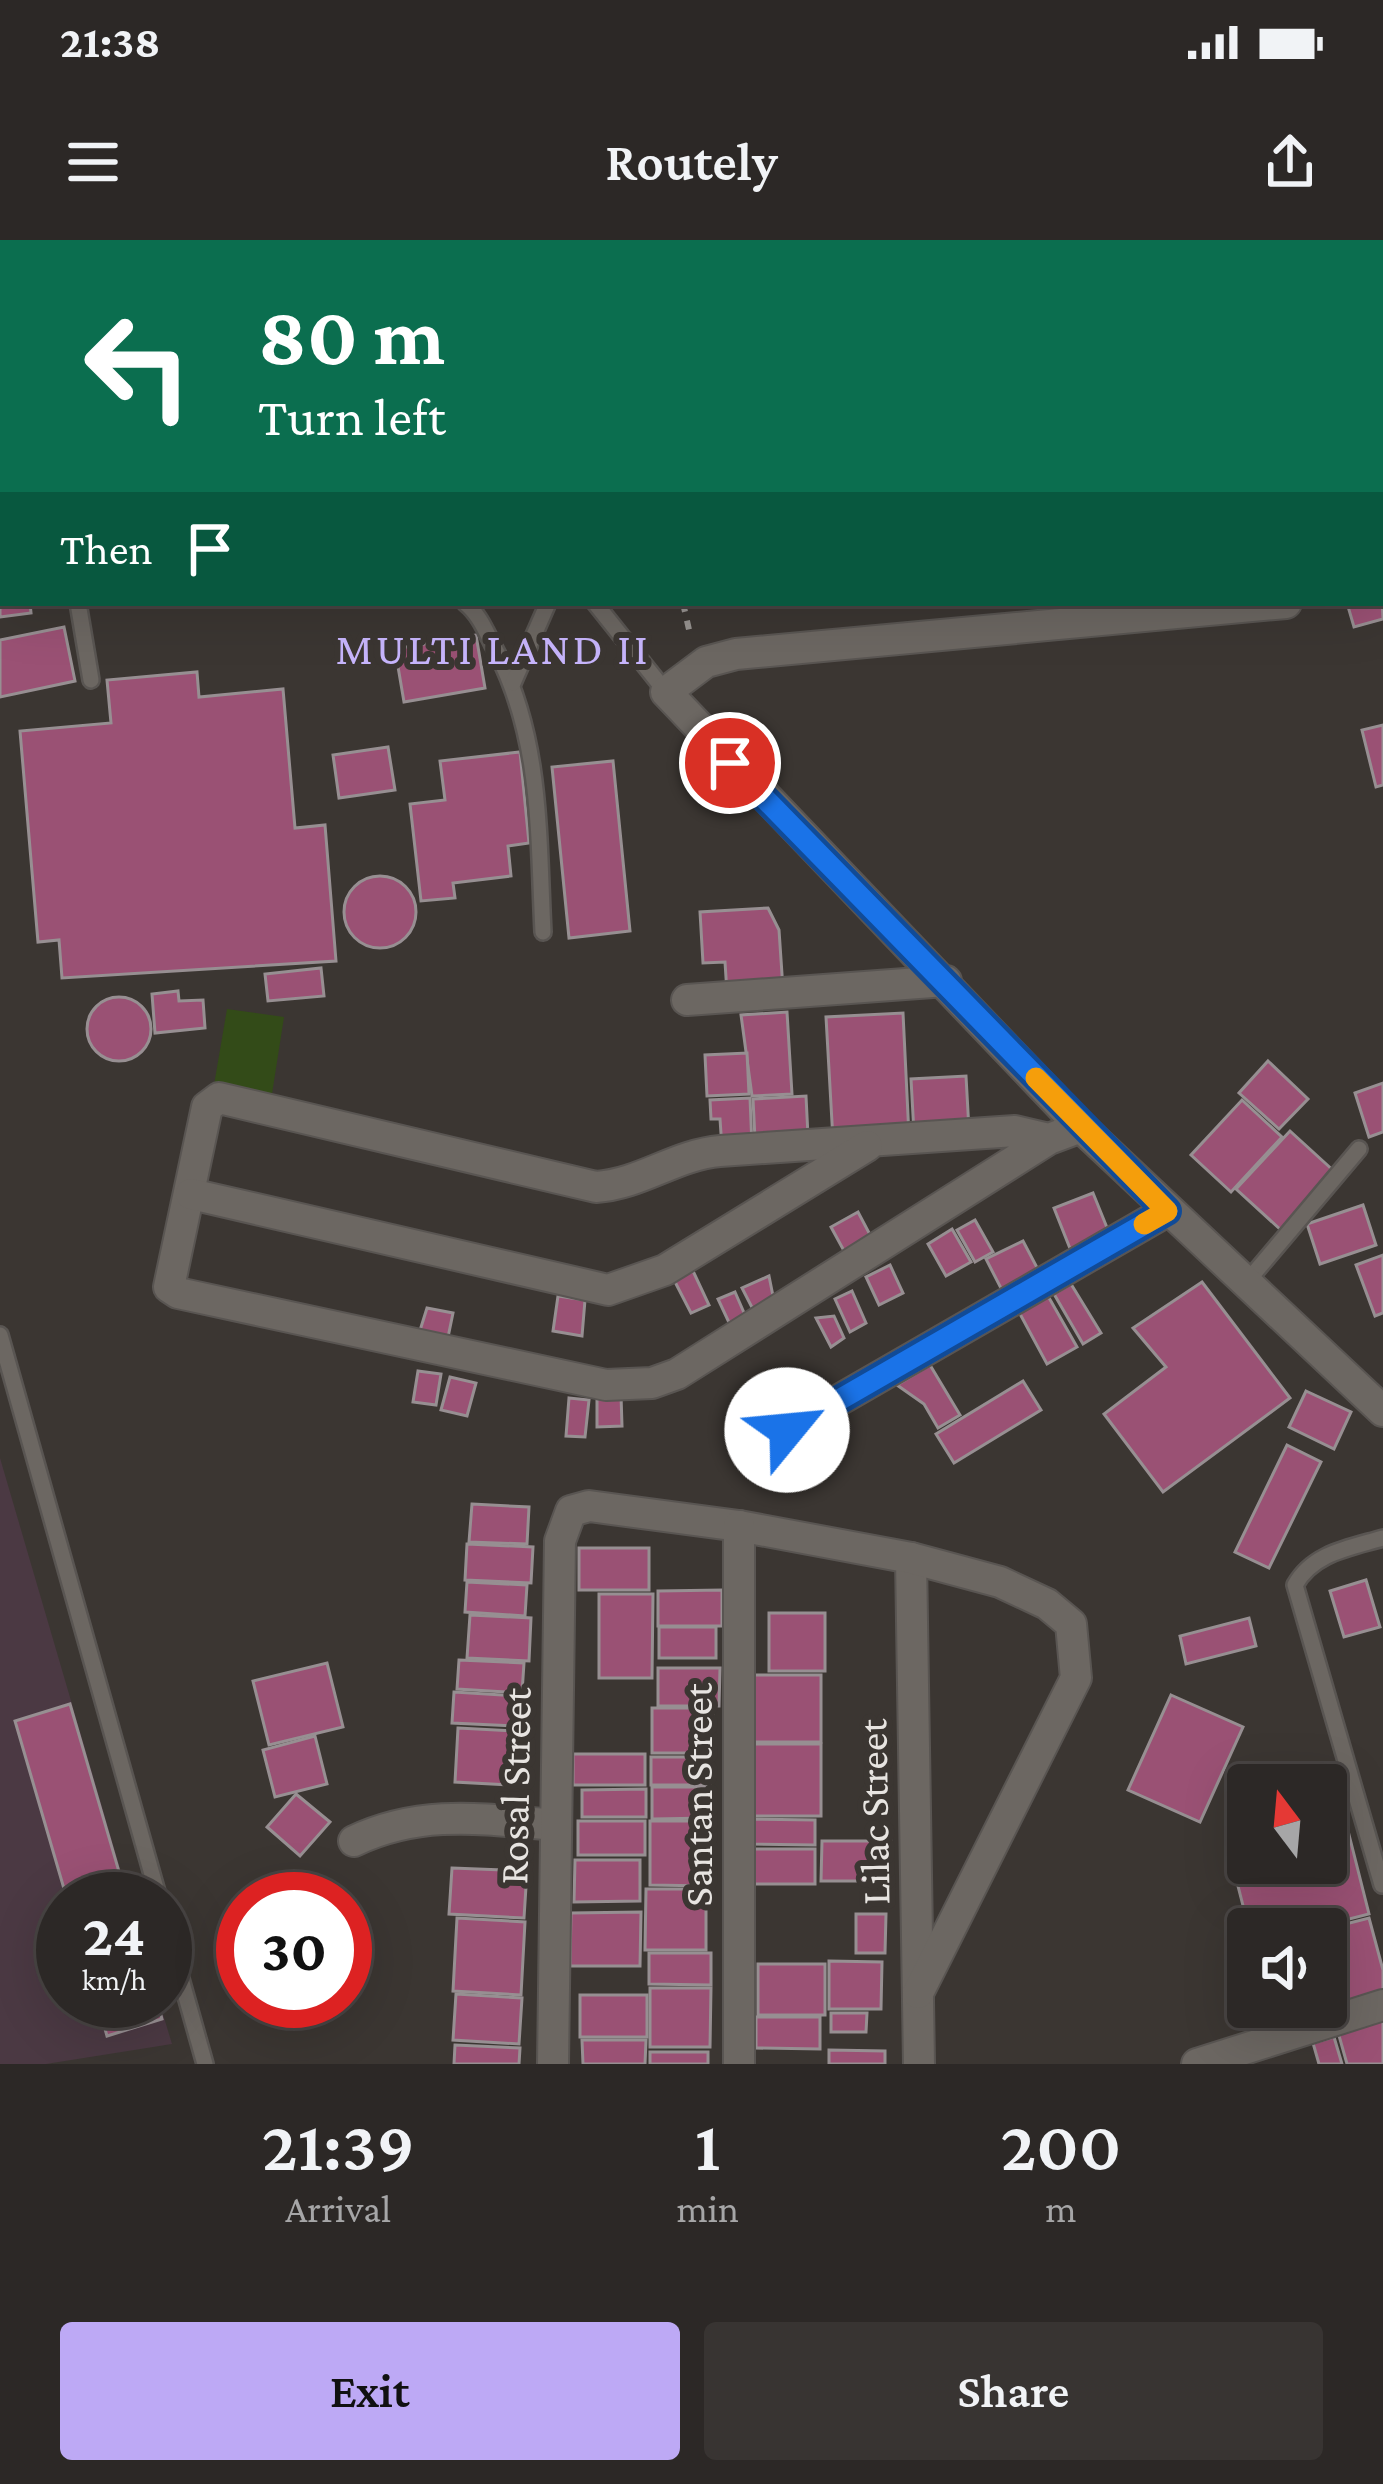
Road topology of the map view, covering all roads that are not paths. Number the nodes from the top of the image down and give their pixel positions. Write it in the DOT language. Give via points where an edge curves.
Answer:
graph roads {
  1 [pos="79,606"];
  2 [pos="469,606"];
  3 [pos="547,606"];
  4 [pos="597,606"];
  5 [pos="1254,606"];
  6 [pos="91,680"];
  7 [pos="513,683"];
  8 [pos="666,692"];
  9 [pos="543,932"];
  10 [pos="946,981"];
  11 [pos="687,1000"];
  12 [pos="1081,1127"];
  13 [pos="1049,1139"];
  14 [pos="872,1143"];
  15 [pos="1359,1149"];
  16 [pos="191,1194"];
  17 [pos="1167,1211"];
  18 [pos="1245,1285"];
  19 [pos="0,1335"];
  20 [pos="1383,1411"];
  21 [pos="787,1430"];
  22 [pos="739,1526"];
  23 [pos="1383,1538"];
  24 [pos="910,1558"];
  25 [pos="555,1825"];
  26 [pos="354,1841"];
  27 [pos="151,1872"];
  28 [pos="1382,1885"];
  29 [pos="918,1993"];
  30 [pos="1383,2005"];
  31 [pos="192,2018"];
  32 [pos="1229,2060"];
  33 [pos="205,2064"];
  34 [pos="553,2064"];
  35 [pos="739,2064"];
  36 [pos="919,2064"];
  37 [pos="1197,2064"];
  1 -- 6 [label="lane"];
  2 -- 7 [label="lane"];
  3 -- 7 [label="lane"];
  4 -- 8 [label="lane"];
  5 -- 8 [label="street" via="736,654 706,662"];
  7 -- 9 [label="lane" via="533,752"];
  8 -- 10 [label="street"];
  10 -- 11 [label="street"];
  10 -- 12 [label="street"];
  12 -- 13 [label="street"];
  12 -- 17 [label="street"];
  13 -- 14 [label="street" via="1016,1131"];
  13 -- 16 [label="street" via="701,1361 630,1387 178,1294 168,1281"];
  14 -- 16 [label="street" via="665,1270 608,1290"];
  14 -- 16 [label="street" via="699,1153 596,1187 219,1098 207,1108"];
  15 -- 18 [label="lane"];
  17 -- 18 [label="street"];
  17 -- 21 [label="street"];
  18 -- 20 [label="street"];
  19 -- 27 [label="lane"];
  22 -- 24 [label="street"];
  22 -- 25 [label="street, Rosal Street" via="608,1507 571,1511 560,1541"];
  22 -- 35 [label="street, Santan Street"];
  23 -- 28 [label="lane" via="1326,1555 1295,1585"];
  24 -- 29 [label="street, Lilac Street"];
  24 -- 29 [label="street" via="1047,1604 1071,1624 1078,1651 1076,1678"];
  25 -- 26 [label="street" via="442,1816"];
  25 -- 34 [label="street, Rosal Street"];
  29 -- 36 [label="street, Lilac Street"];
  30 -- 32 [label="street"];
  31 -- 33 [label="lane"];
  32 -- 37 [label="street"];
}
